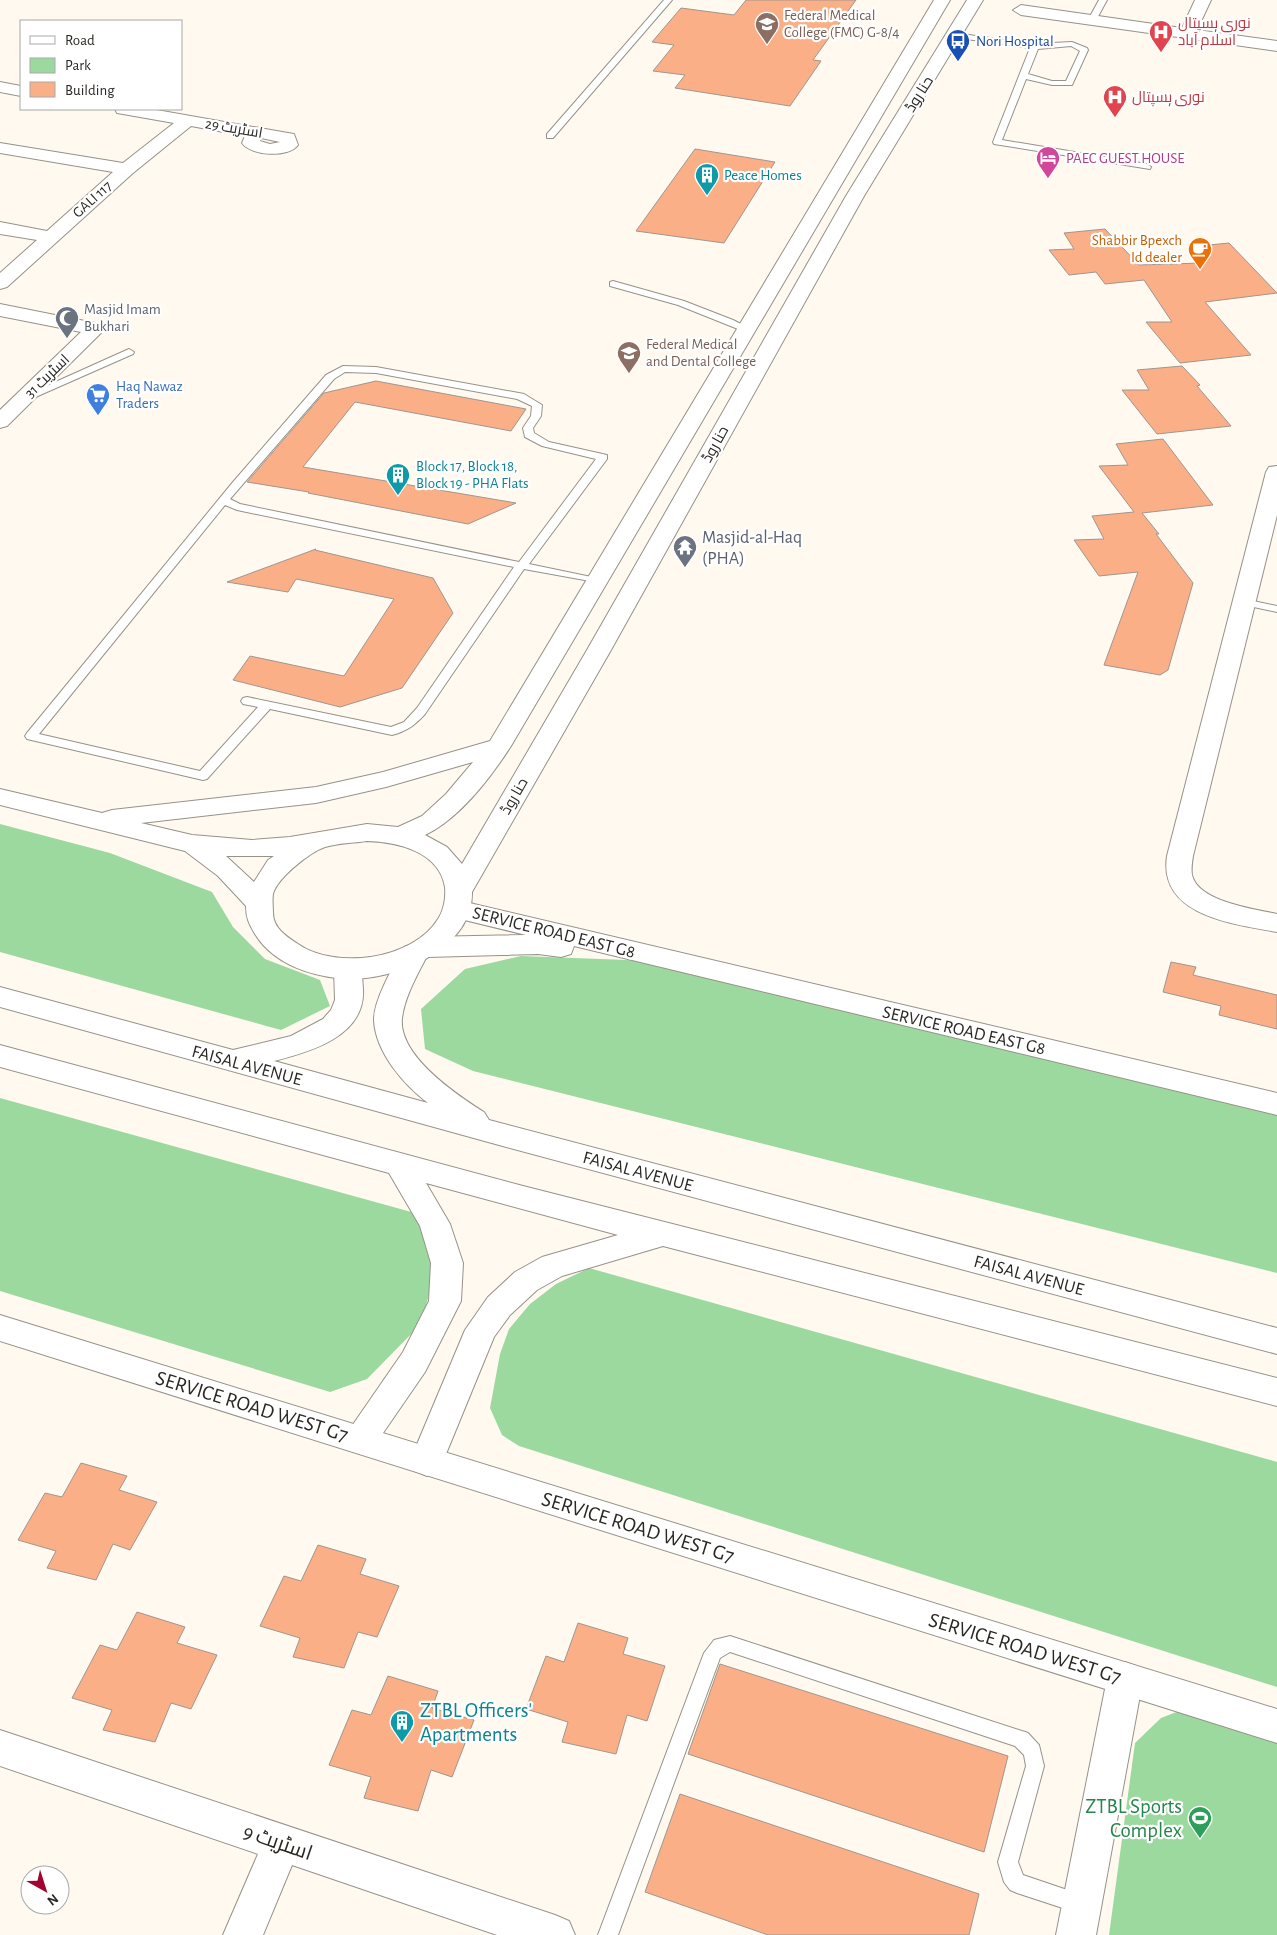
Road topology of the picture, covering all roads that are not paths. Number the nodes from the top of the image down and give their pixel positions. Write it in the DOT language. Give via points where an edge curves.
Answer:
graph roads {
  1 [pos="668,0"];
  2 [pos="942,0"];
  3 [pos="975,0"];
  4 [pos="1103,0"];
  5 [pos="1203,0"];
  6 [pos="1021,10"];
  7 [pos="1092,20"];
  8 [pos="1188,33"];
  9 [pos="955,35"];
  10 [pos="1036,46"];
  11 [pos="1277,46"];
  12 [pos="1024,76"];
  13 [pos="0,87"];
  14 [pos="20,91"];
  15 [pos="129,110"];
  16 [pos="188,120"];
  17 [pos="254,133"];
  18 [pos="550,136"];
  19 [pos="0,148"];
  20 [pos="1147,167"];
  21 [pos="127,169"];
  22 [pos="0,228"];
  23 [pos="50,237"];
  24 [pos="0,283"];
  25 [pos="613,284"];
  26 [pos="0,310"];
  27 [pos="746,329"];
  28 [pos="130,352"];
  29 [pos="730,356"];
  30 [pos="761,362"];
  31 [pos="24,398"];
  32 [pos="0,422"];
  33 [pos="1277,472"];
  34 [pos="226,501"];
  35 [pos="521,566"];
  36 [pos="597,581"];
  37 [pos="1244,602"];
  38 [pos="1277,609"];
  39 [pos="247,701"];
  40 [pos="267,705"];
  41 [pos="499,746"];
  42 [pos="0,797"];
  43 [pos="96,820"];
  44 [pos="402,836"];
  45 [pos="315,841"];
  46 [pos="192,844"];
  47 [pos="458,900"];
  48 [pos="258,902"];
  49 [pos="1277,923"];
  50 [pos="420,950"];
  51 [pos="652,956"];
  52 [pos="348,969"];
  53 [pos="0,997"];
  54 [pos="0,1056"];
  55 [pos="231,1061"];
  56 [pos="1277,1104"];
  57 [pos="499,1134"];
  58 [pos="399,1164"];
  59 [pos="663,1234"];
  60 [pos="0,1328"];
  61 [pos="1277,1341"];
  62 [pos="1277,1392"];
  63 [pos="360,1439"];
  64 [pos="427,1460"];
  65 [pos="1125,1679"];
  66 [pos="1277,1726"];
  67 [pos="0,1748"];
  68 [pos="282,1843"];
  69 [pos="1079,1920"];
  70 [pos="243,1935"];
  71 [pos="556,1935"];
  72 [pos="608,1935"];
  1 -- 18 [label="lane"];
  2 -- 27 [label="street, حنا روڈ"];
  3 -- 9 [label="street, حنا روڈ"];
  4 -- 7 [label="lane"];
  5 -- 8 [label="street"];
  6 -- 7 [label="street"];
  7 -- 8 [label="street"];
  8 -- 11 [label="street"];
  9 -- 10 [label="lane"];
  9 -- 30 [label="street, حنا روڈ" via="856,196"];
  10 -- 12 [label="lane"];
  10 -- 12 [label="lane" via="1064,43 1084,50 1069,83 1052,83"];
  12 -- 20 [label="lane" via="997,142"];
  13 -- 14 [label="street"];
  15 -- 16 [label="street, اسٹریٹ 29"];
  16 -- 17 [label="street, اسٹریٹ 29" via="288,138 289,145 273,150 260,148 251,142"];
  16 -- 21 [label="street, GALI 117"];
  19 -- 21 [label="street"];
  21 -- 23 [label="street, GALI 117"];
  22 -- 23 [label="street"];
  23 -- 24 [label="street, GALI 117"];
  25 -- 27 [label="lane" via="666,296"];
  26 -- 31 [label="street, اسٹریٹ 31" via="95,329"];
  27 -- 29 [label="street, حنا روڈ"];
  28 -- 31 [label="lane"];
  29 -- 30 [label="street"];
  29 -- 36 [label="street, حنا روڈ"];
  30 -- 47 [label="street, حنا روڈ"];
  31 -- 32 [label="street, اسٹریٹ 31"];
  33 -- 37 [label="street"];
  34 -- 35 [label="lane" via="237,507"];
  34 -- 35 [label="lane" via="330,377 343,369 376,370 520,396 537,405 536,416 528,428 529,435 546,444 603,457"];
  34 -- 40 [label="lane" via="31,736 203,776"];
  35 -- 36 [label="lane"];
  35 -- 40 [label="lane" via="422,712 408,725 392,731"];
  36 -- 41 [label="street, حنا روڈ"];
  37 -- 38 [label="lane"];
  37 -- 49 [label="street" via="1180,856 1179,878 1194,897 1223,911"];
  39 -- 40 [label="lane"];
  41 -- 43 [label="street" via="386,779 316,795"];
  41 -- 44 [label="street, حنا روڈ" via="455,800 431,822"];
  42 -- 43 [label="street"];
  43 -- 46 [label="street"];
  44 -- 45 [label="street" via="358,832"];
  44 -- 47 [label="street" via="431,848 451,867"];
  45 -- 46 [label="street" via="268,848"];
  45 -- 48 [label="street" via="280,863 266,881"];
  46 -- 48 [label="street" via="226,870"];
  47 -- 50 [label="street" via="451,922"];
  47 -- 51 [label="street, SERVICE ROAD EAST G8"];
  48 -- 52 [label="street" via="262,927 281,949 311,964"];
  50 -- 51 [label="street, SERVICE ROAD EAST G8" via="538,944"];
  50 -- 52 [label="street" via="383,965"];
  50 -- 57 [label="street" via="394,997 388,1020 393,1041 409,1070 430,1090"];
  51 -- 56 [label="street, SERVICE ROAD EAST G8"];
  52 -- 55 [label="street" via="349,1001 340,1020 302,1043"];
  53 -- 55 [label="street, FAISAL AVENUE"];
  54 -- 58 [label="street"];
  55 -- 57 [label="street, FAISAL AVENUE"];
  57 -- 61 [label="street, FAISAL AVENUE"];
  58 -- 59 [label="street"];
  58 -- 63 [label="street" via="435,1224 447,1263 445,1301 414,1362"];
  59 -- 62 [label="street"];
  59 -- 64 [label="street" via="553,1266 526,1281 499,1306 481,1330"];
  60 -- 63 [label="street, SERVICE ROAD WEST G7"];
  63 -- 64 [label="street, SERVICE ROAD WEST G7"];
  64 -- 65 [label="street, SERVICE ROAD WEST G7"];
  65 -- 66 [label="street, SERVICE ROAD WEST G7"];
  65 -- 69 [label="street"];
  67 -- 68 [label="street, اسٹریٹ 9"];
  68 -- 70 [label="street"];
  68 -- 71 [label="street, اسٹریٹ 9"];
  69 -- 72 [label="lane" via="1017,1883 1011,1874 1008,1862 1034,1766 1032,1751 1021,1739 730,1644 713,1652"];
}
